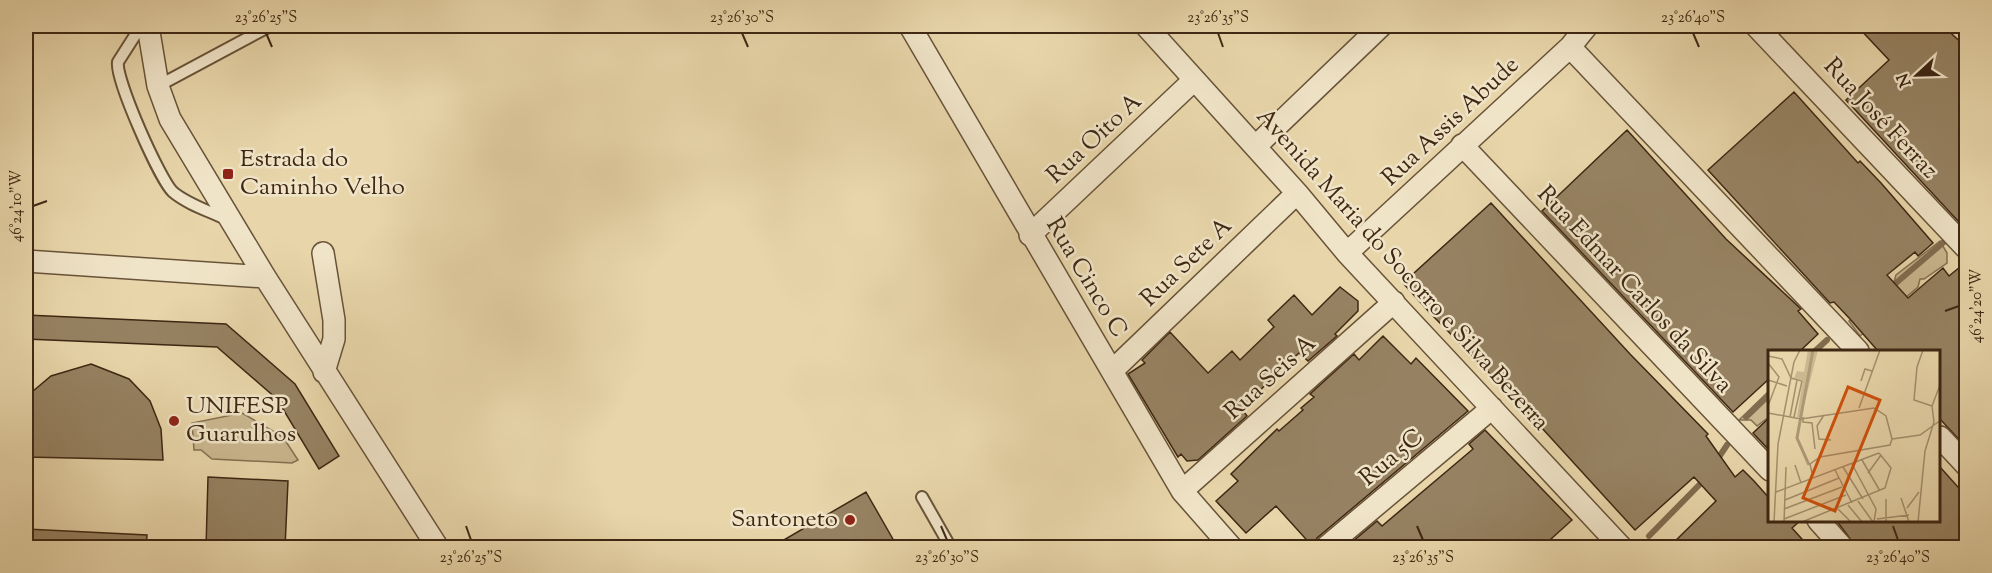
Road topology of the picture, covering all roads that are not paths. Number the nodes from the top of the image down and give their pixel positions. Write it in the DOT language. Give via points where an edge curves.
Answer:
graph roads {
  1 [pos="141,26"];
  2 [pos="148,26"];
  3 [pos="270,26"];
  4 [pos="910,26"];
  5 [pos="1381,26"];
  6 [pos="1587,26"];
  7 [pos="1756,26"];
  8 [pos="1150,27"];
  9 [pos="1569,47"];
  10 [pos="1194,80"];
  11 [pos="158,86"];
  12 [pos="1462,145"];
  13 [pos="1256,147"];
  14 [pos="1297,193"];
  15 [pos="232,222"];
  16 [pos="1030,235"];
  17 [pos="1966,248"];
  18 [pos="323,253"];
  19 [pos="1347,253"];
  20 [pos="26,261"];
  21 [pos="265,277"];
  22 [pos="1394,302"];
  23 [pos="1857,350"];
  24 [pos="1113,370"];
  25 [pos="324,372"];
  26 [pos="1492,408"];
  27 [pos="1941,438"];
  28 [pos="1966,465"];
  29 [pos="1768,468"];
  30 [pos="1182,492"];
  31 [pos="922,497"];
  32 [pos="1820,522"];
  33 [pos="438,548"];
  34 [pos="951,548"];
  35 [pos="1232,548"];
  36 [pos="1325,548"];
  37 [pos="1623,548"];
  38 [pos="1843,548"];
  1 -- 15 [label="lane" via="118,62 126,97 168,187 181,198"];
  2 -- 11 [label="street"];
  3 -- 11 [label="lane"];
  4 -- 16 [label="street, Rua Cinco C"];
  5 -- 13 [label="street"];
  6 -- 9 [label="street, Rua Assis Abude"];
  7 -- 17 [label="street, Rua José Ferraz"];
  8 -- 10 [label="street, Avenida Maria do Socorro e Silva Bezerra"];
  9 -- 12 [label="street, Rua Assis Abude"];
  9 -- 23 [label="street"];
  10 -- 13 [label="street, Avenida Maria do Socorro e Silva Bezerra"];
  10 -- 16 [label="street, Rua Oito A"];
  11 -- 15 [label="street" via="170,119"];
  12 -- 19 [label="street, Rua Assis Abude"];
  12 -- 29 [label="street, Rua Edmar Carlos da Silva"];
  13 -- 14 [label="street, Avenida Maria do Socorro e Silva Bezerra"];
  14 -- 19 [label="street, Avenida Maria do Socorro e Silva Bezerra"];
  14 -- 24 [label="street, Rua Sete A"];
  15 -- 21 [label="street"];
  16 -- 24 [label="street, Rua Cinco C"];
  18 -- 25 [label="street" via="334,320 334,339"];
  19 -- 22 [label="street, Avenida Maria do Socorro e Silva Bezerra"];
  20 -- 21 [label="street"];
  21 -- 25 [label="street"];
  22 -- 26 [label="street, Avenida Maria do Socorro e Silva Bezerra"];
  22 -- 30 [label="street, Rua Seis A"];
  24 -- 30 [label="street, Rua Cinco C"];
  25 -- 33 [label="street"];
  26 -- 36 [label="street, Rua 5C"];
  26 -- 37 [label="street, Avenida Maria do Socorro e Silva Bezerra"];
  27 -- 28 [label="street"];
  30 -- 35 [label="street, Rua Cinco C"];
  31 -- 34 [label="lane"];
  32 -- 38 [label="street"];
}
